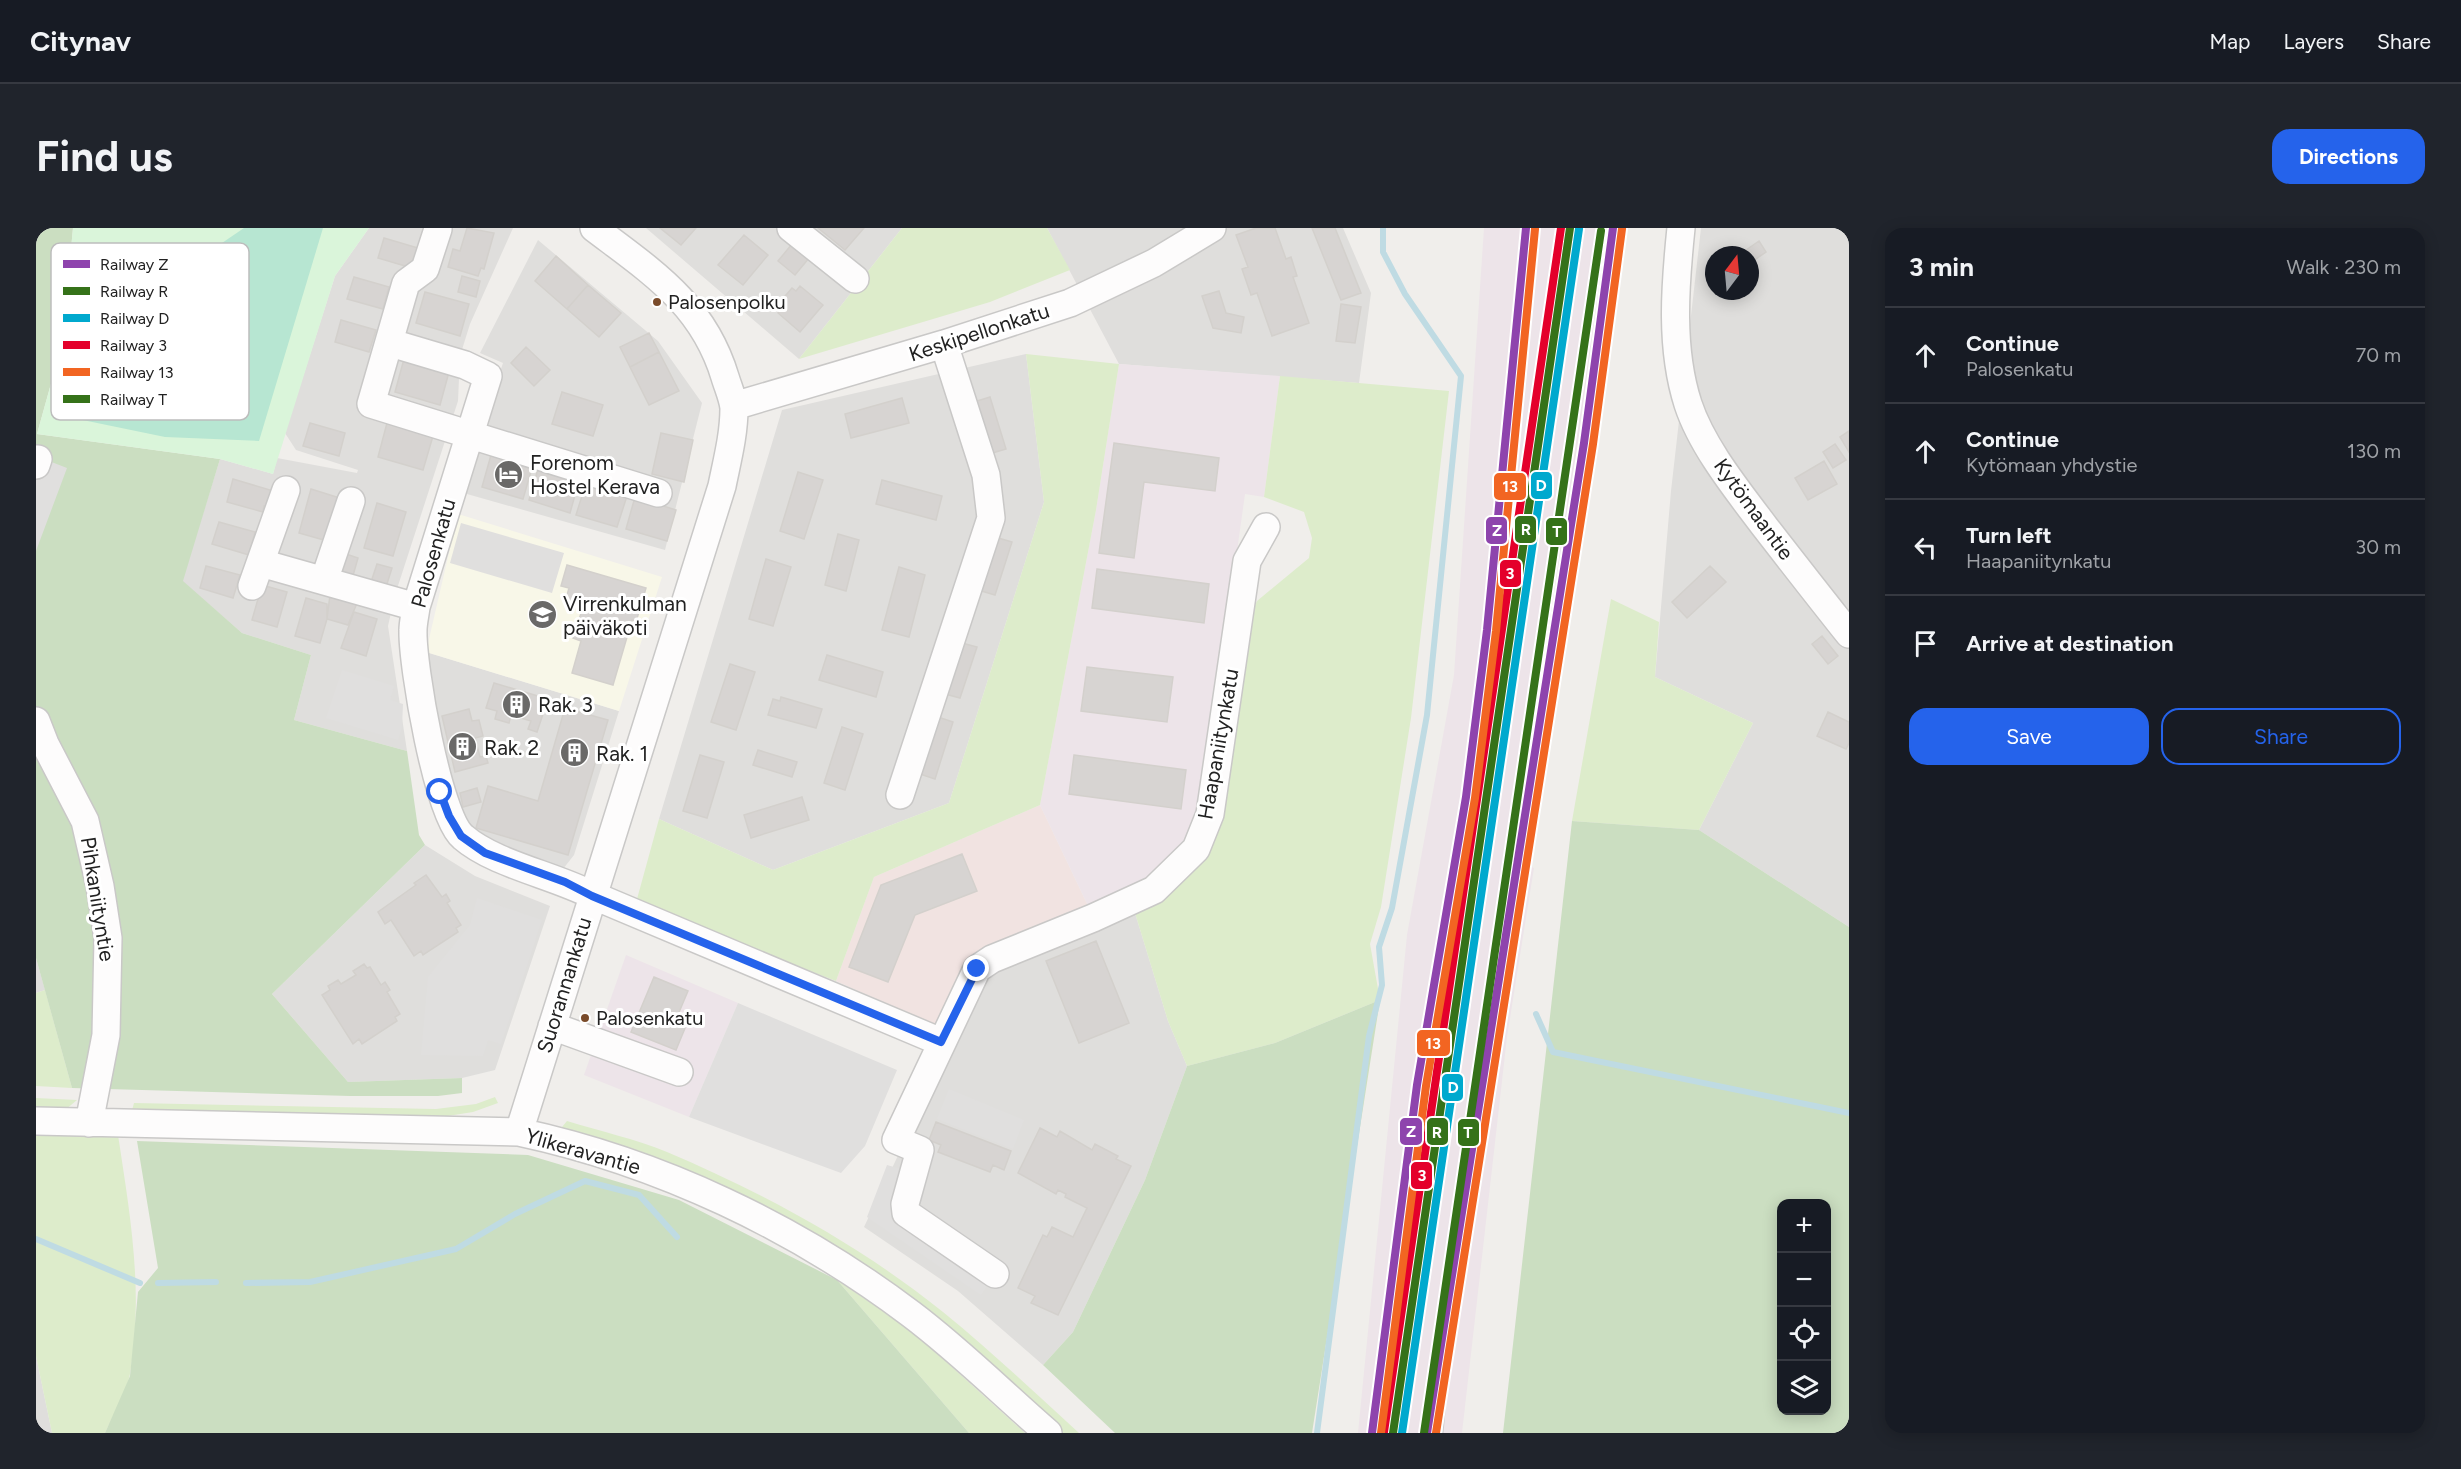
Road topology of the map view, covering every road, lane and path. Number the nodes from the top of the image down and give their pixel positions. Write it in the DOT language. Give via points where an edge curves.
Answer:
graph roads {
  1 [pos="594,228"];
  2 [pos="791,228"];
  3 [pos="1212,228"];
  4 [pos="1681,228"];
  5 [pos="438,229"];
  6 [pos="855,279"];
  7 [pos="390,343"];
  8 [pos="944,344"];
  9 [pos="734,406"];
  10 [pos="469,435"];
  11 [pos="286,490"];
  12 [pos="658,493"];
  13 [pos="351,501"];
  14 [pos="1266,526"];
  15 [pos="324,581"];
  16 [pos="416,607"];
  17 [pos="1849,634"];
  18 [pos="36,721"];
  19 [pos="900,795"];
  20 [pos="592,896"];
  21 [pos="552,1026"];
  22 [pos="941,1042"];
  23 [pos="679,1072"];
  24 [pos="36,1122"];
  25 [pos="89,1123"];
  26 [pos="519,1132"];
  27 [pos="995,1274"];
  28 [pos="1048,1433"];
  1 -- 9 [label="street, Suorannankatu" via="665,282 695,314 717,352"];
  2 -- 6 [label="street"];
  3 -- 8 [label="street, Keskipellonkatu" via="1154,263 1070,303"];
  4 -- 17 [label="street, Kytömaantie" via="1676,318 1679,364 1689,406 1724,474"];
  5 -- 7 [label="street" via="425,269 405,283"];
  7 -- 10 [label="street, Palosenkatu" via="465,365 488,376"];
  7 -- 10 [label="street" via="371,404"];
  8 -- 9 [label="street, Keskipellonkatu"];
  8 -- 19 [label="street" via="986,475 991,518"];
  9 -- 20 [label="street, Suorannankatu" via="722,486"];
  10 -- 12 [label="street"];
  10 -- 16 [label="street, Palosenkatu"];
  11 -- 15 [label="street" via="256,575"];
  13 -- 15 [label="street"];
  14 -- 22 [label="street, Haapaniitynkatu" via="1246,561 1210,814 1196,849 1154,890 992,959 977,969"];
  15 -- 16 [label="street"];
  16 -- 20 [label="street, Palosenkatu" via="412,630 424,712 440,792 461,836 485,853"];
  18 -- 25 [label="street, Pihkaniityntie" via="85,821 108,939 106,1035"];
  20 -- 21 [label="street, Suorannankatu"];
  20 -- 22 [label="street, Palosenkatu"];
  21 -- 23 [label="street"];
  21 -- 26 [label="street, Suorannankatu"];
  22 -- 27 [label="street, Haapaniitynkatu" via="896,1140 920,1150 906,1213"];
  24 -- 25 [label="street, Ylikeravantie"];
  25 -- 26 [label="street, Ylikeravantie"];
  26 -- 28 [label="street, Ylikeravantie" via="561,1141 660,1175 755,1216 826,1256 912,1314"];
}
